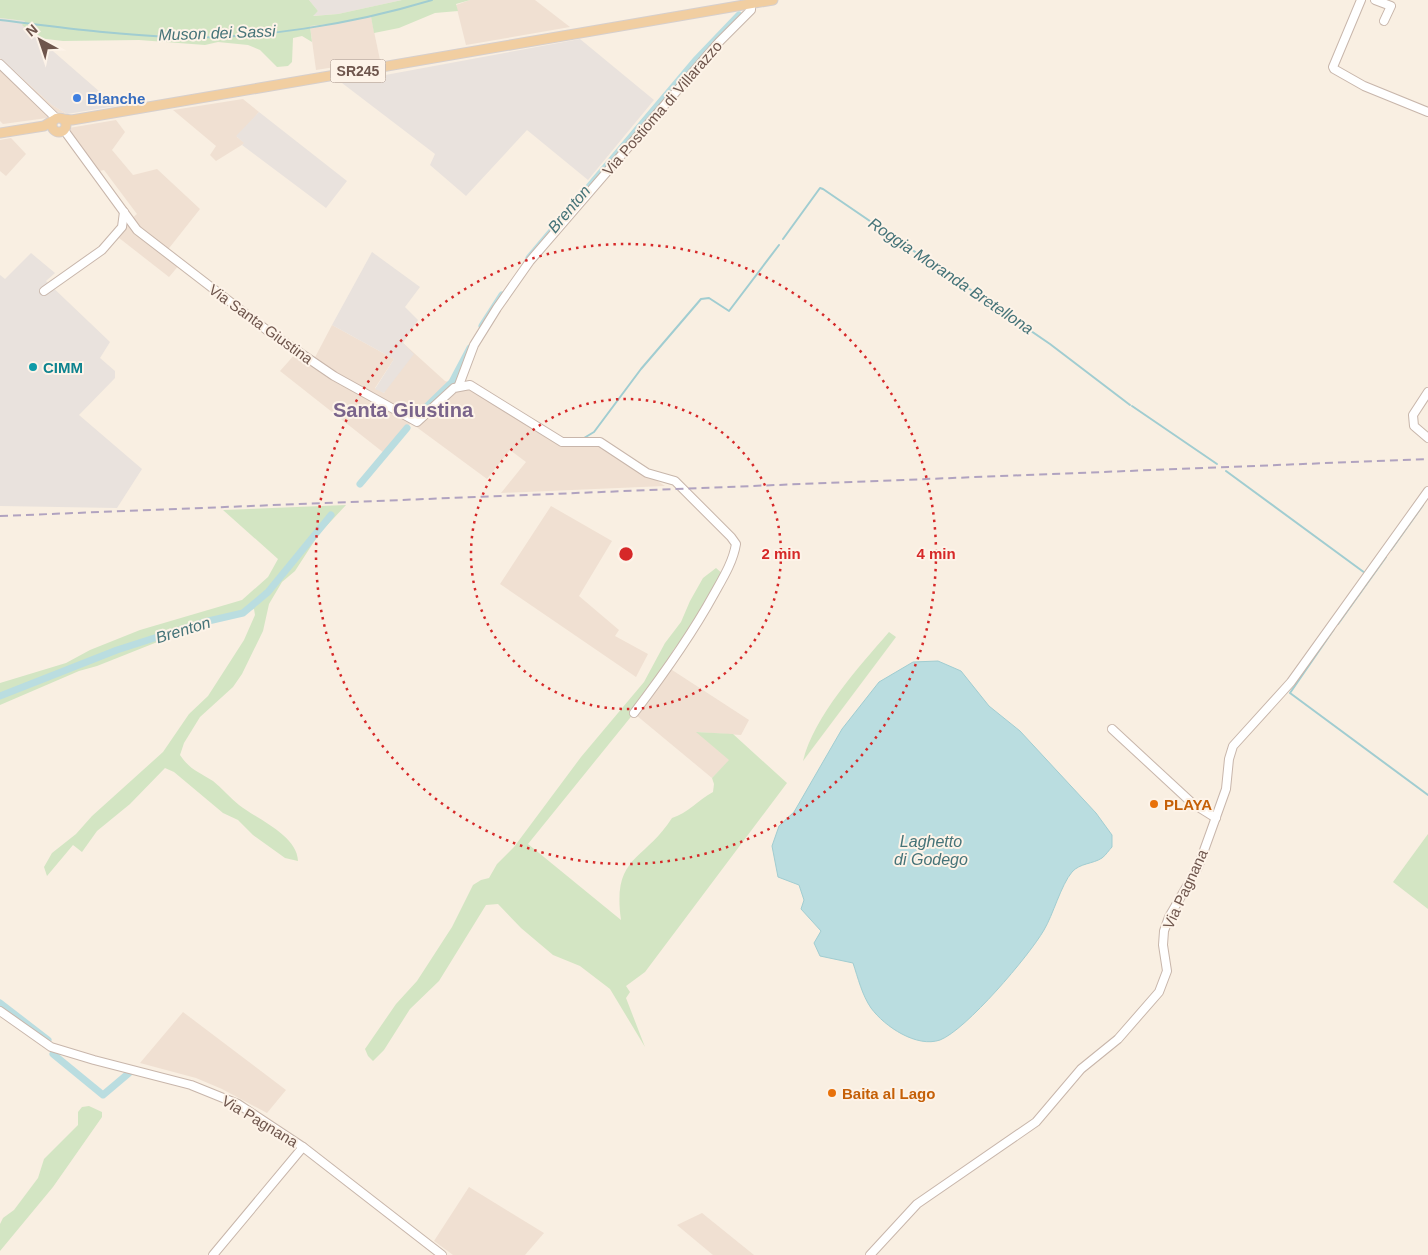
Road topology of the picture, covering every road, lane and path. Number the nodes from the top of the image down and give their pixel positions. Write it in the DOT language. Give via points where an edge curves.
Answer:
graph roads {
  1 [pos="773,0"];
  2 [pos="1360,0"];
  3 [pos="1375,0"];
  4 [pos="751,4"];
  5 [pos="1384,21"];
  6 [pos="0,64"];
  7 [pos="1428,112"];
  8 [pos="59,123"];
  9 [pos="0,133"];
  10 [pos="124,212"];
  11 [pos="44,291"];
  12 [pos="460,381"];
  13 [pos="1428,392"];
  14 [pos="411,418"];
  15 [pos="1428,438"];
  16 [pos="1428,491"];
  17 [pos="634,713"];
  18 [pos="1112,729"];
  19 [pos="1216,818"];
  20 [pos="0,1011"];
  21 [pos="303,1147"];
  22 [pos="212,1255"];
  23 [pos="442,1255"];
  24 [pos="870,1255"];
  1 -- 4 [label="main road, SR245"];
  2 -- 7 [label="street" via="1332,67 1364,86"];
  3 -- 5 [label="street" via="1391,6"];
  4 -- 8 [label="main road, SR245 / SR245"];
  4 -- 12 [label="street, Via Postioma di Villarazzo" via="751,10 718,42 530,261 490,318 470,354"];
  6 -- 8 [label="street, Via Santa Giustina"];
  8 -- 9 [label="main road, SR245 / SR245"];
  8 -- 10 [label="street, Via Santa Giustina"];
  10 -- 11 [label="street" via="122,227 102,250"];
  10 -- 14 [label="street, Via Santa Giustina" via="137,230 268,331 334,376"];
  12 -- 14 [label="street, Via Postioma di Villarazzo" via="420,421"];
  12 -- 17 [label="street" via="477,388 562,442 600,442 647,473 675,481 736,544 731,563 702,616"];
  13 -- 15 [label="street" via="1416,408 1413,421 1418,431"];
  16 -- 19 [label="street, Via Pagnana" via="1292,682 1233,746 1226,789"];
  18 -- 19 [label="street" via="1192,803"];
  19 -- 24 [label="street, Via Pagnana" via="1198,867 1167,922 1163,946 1166,978 1151,1001 1113,1044 1082,1069 1036,1122 916,1204"];
  20 -- 21 [label="street, Via Pagnana" via="51,1047 191,1084 238,1104"];
  21 -- 22 [label="street"];
  21 -- 23 [label="street, Via Pagnana"];
}
